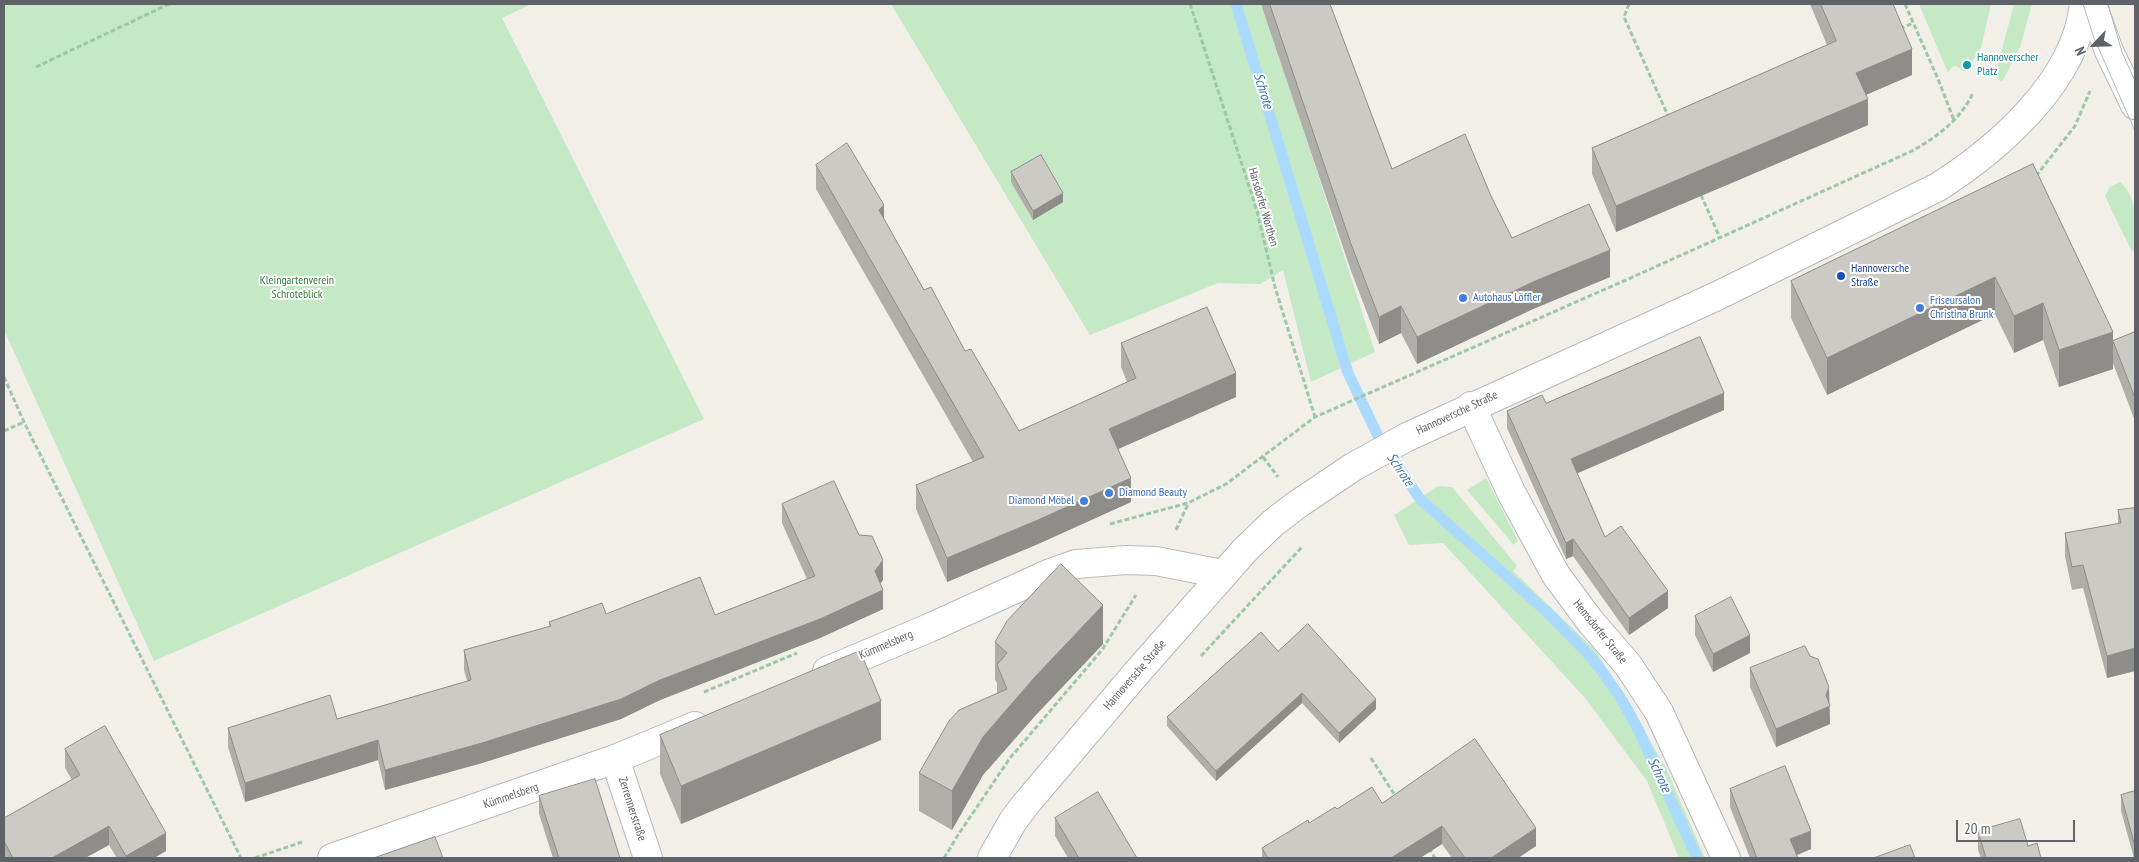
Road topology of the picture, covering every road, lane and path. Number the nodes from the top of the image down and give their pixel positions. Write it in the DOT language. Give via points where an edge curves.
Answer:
graph roads {
  1 [pos="169,4"];
  2 [pos="1190,4"];
  3 [pos="1629,4"];
  4 [pos="1905,4"];
  5 [pos="2084,4"];
  6 [pos="2092,4"];
  7 [pos="1913,23"];
  8 [pos="1893,32"];
  9 [pos="36,67"];
  10 [pos="1973,93"];
  11 [pos="2135,105"];
  12 [pos="1670,120"];
  13 [pos="1954,120"];
  14 [pos="2075,126"];
  15 [pos="2048,163"];
  16 [pos="1701,195"];
  17 [pos="1720,238"];
  18 [pos="4,377"];
  19 [pos="1471,406"];
  20 [pos="1315,417"];
  21 [pos="24,422"];
  22 [pos="4,431"];
  23 [pos="1188,503"];
  24 [pos="1306,544"];
  25 [pos="1222,574"];
  26 [pos="1122,618"];
  27 [pos="1196,662"];
  28 [pos="805,680"];
  29 [pos="718,716"];
  30 [pos="1371,758"];
  31 [pos="614,759"];
  32 [pos="1398,800"];
  33 [pos="1425,842"];
  34 [pos="241,858"];
  35 [pos="332,858"];
  36 [pos="648,858"];
  37 [pos="944,858"];
  38 [pos="992,858"];
  39 [pos="1435,858"];
  40 [pos="1726,858"];
  1 -- 9 [label="path"];
  2 -- 20 [label="path, Harsdorfer Worthen" via="1258,211 1275,287"];
  3 -- 12 [label="path" via="1624,17"];
  4 -- 7 [label="path"];
  5 -- 19 [label="main road, Hannoversche Straße" via="2071,49 2043,95 2009,132 1938,188 1717,296"];
  6 -- 11 [label="main road" via="2109,51"];
  7 -- 8 [label="path"];
  7 -- 13 [label="path"];
  10 -- 13 [label="path"];
  13 -- 17 [label="path" via="1934,138 1912,151"];
  14 -- 15 [label="path"];
  16 -- 17 [label="path"];
  17 -- 20 [label="path"];
  18 -- 21 [label="path"];
  19 -- 25 [label="main road, Hannoversche Straße" via="1359,463 1298,504 1273,523"];
  19 -- 40 [label="main road, Hemsdorfer Straße" via="1512,494 1556,575 1628,665 1659,712"];
  20 -- 23 [label="path" via="1226,484"];
  21 -- 22 [label="path"];
  21 -- 34 [label="path"];
  24 -- 27 [label="path"];
  25 -- 28 [label="main road, Kümmelsberg" via="1156,561 1076,564"];
  25 -- 38 [label="main road, Hannoversche Straße" via="1049,776 1013,821"];
  26 -- 37 [label="path" via="1102,650 1010,758"];
  29 -- 31 [label="main road, Kümmelsberg"];
  30 -- 32 [label="path"];
  31 -- 35 [label="main road, Kümmelsberg"];
  31 -- 36 [label="main road, Zerrennerstraße"];
  33 -- 39 [label="path"];
}
